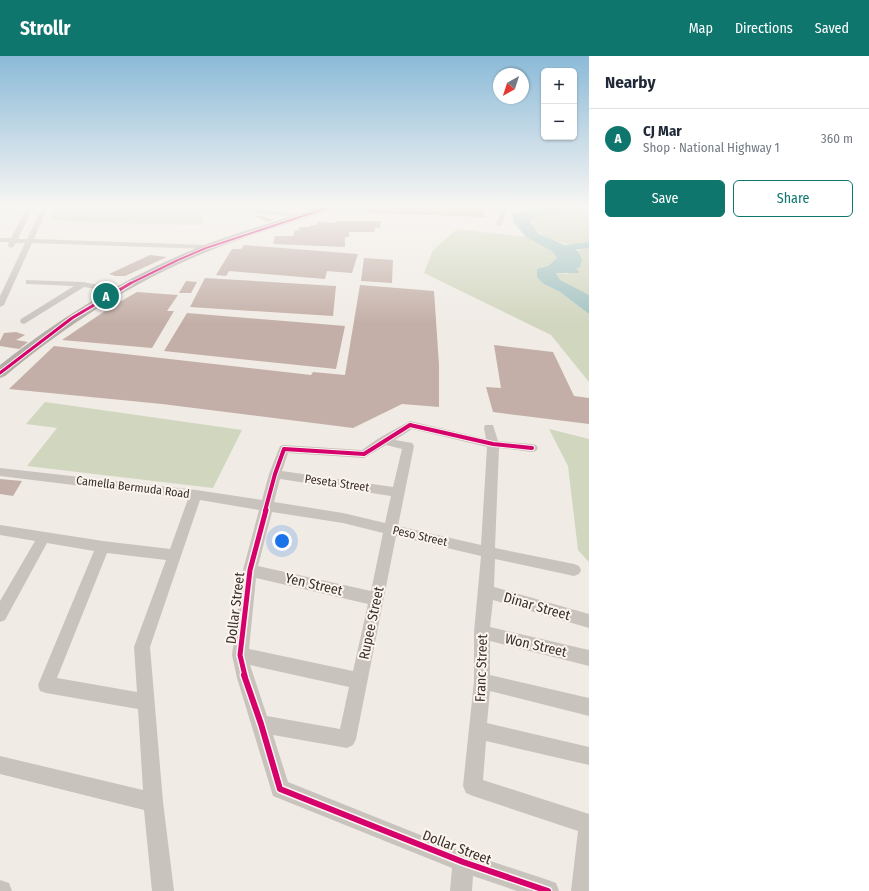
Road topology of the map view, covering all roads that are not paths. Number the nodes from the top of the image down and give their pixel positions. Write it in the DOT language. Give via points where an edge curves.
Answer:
graph roads {
  1 [pos="11,246"];
  2 [pos="27,246"];
  3 [pos="181,246"];
  4 [pos="210,246"];
  5 [pos="0,247"];
  6 [pos="207,247"];
  7 [pos="29,282"];
  8 [pos="83,284"];
  9 [pos="118,290"];
  10 [pos="51,294"];
  11 [pos="0,305"];
  12 [pos="24,321"];
  13 [pos="0,374"];
  14 [pos="489,428"];
  15 [pos="384,441"];
  16 [pos="493,444"];
  17 [pos="532,448"];
  18 [pos="0,472"];
  19 [pos="275,474"];
  20 [pos="399,492"];
  21 [pos="196,495"];
  22 [pos="266,505"];
  23 [pos="0,530"];
  24 [pos="392,530"];
  25 [pos="44,537"];
  26 [pos="103,547"];
  27 [pos="487,552"];
  28 [pos="175,555"];
  29 [pos="250,570"];
  30 [pos="574,570"];
  31 [pos="486,592"];
  32 [pos="377,599"];
  33 [pos="0,615"];
  34 [pos="589,621"];
  35 [pos="482,632"];
  36 [pos="240,656"];
  37 [pos="589,658"];
  38 [pos="359,681"];
  39 [pos="482,681"];
  40 [pos="146,702"];
  41 [pos="589,707"];
  42 [pos="261,724"];
  43 [pos="478,730"];
  44 [pos="589,756"];
  45 [pos="0,764"];
  46 [pos="153,802"];
  47 [pos="589,825"];
  48 [pos="462,862"];
  49 [pos="163,891"];
  50 [pos="461,891"];
  51 [pos="548,891"];
  52 [pos="582,891"];
  1 -- 5 [label="street"];
  2 -- 11 [label="street"];
  3 -- 6 [label="street"];
  4 -- 6 [label="highway"];
  6 -- 9 [label="highway" via="163,266"];
  7 -- 10 [label="street"];
  8 -- 9 [label="street"];
  8 -- 10 [label="street"];
  8 -- 10 [label="street"];
  9 -- 13 [label="highway" via="56,330"];
  10 -- 12 [label="street"];
  14 -- 16 [label="street, Franc Street"];
  15 -- 16 [label="street, Dollar Street" via="410,425"];
  15 -- 19 [label="street, Dollar Street" via="364,454 284,449"];
  15 -- 20 [label="street, Rupee Street" via="408,446"];
  16 -- 17 [label="street, Dollar Street"];
  16 -- 27 [label="street, Franc Street"];
  18 -- 21 [label="street, Camella Bermuda Road"];
  19 -- 20 [label="street, Peseta Street"];
  19 -- 22 [label="street, Dollar Street"];
  20 -- 24 [label="street, Rupee Street"];
  21 -- 22 [label="street, Camella Bermuda Road"];
  21 -- 28 [label="street"];
  22 -- 24 [label="street, Peso Street" via="343,518"];
  22 -- 29 [label="street, Dollar Street"];
  23 -- 25 [label="street"];
  24 -- 27 [label="street, Peso Street"];
  24 -- 32 [label="street, Rupee Street"];
  25 -- 26 [label="street"];
  25 -- 33 [label="street"];
  26 -- 28 [label="street"];
  26 -- 40 [label="street" via="46,686"];
  27 -- 30 [label="street, Peso Street"];
  27 -- 31 [label="street, Franc Street"];
  28 -- 40 [label="street" via="142,647"];
  29 -- 32 [label="street, Yen Street"];
  29 -- 36 [label="street, Dollar Street"];
  31 -- 34 [label="street, Dinar Street"];
  31 -- 35 [label="street, Franc Street"];
  32 -- 38 [label="street, Rupee Street"];
  35 -- 37 [label="street, Won Street"];
  35 -- 39 [label="street, Franc Street"];
  36 -- 38 [label="street"];
  36 -- 42 [label="street, Dollar Street"];
  38 -- 42 [label="street, Rupee Street" via="347,739"];
  39 -- 41 [label="street"];
  39 -- 43 [label="street, Franc Street"];
  40 -- 46 [label="street"];
  42 -- 48 [label="street, Dollar Street" via="280,789"];
  43 -- 44 [label="street"];
  43 -- 47 [label="street, Franc Street" via="473,786"];
  45 -- 46 [label="street"];
  46 -- 49 [label="street"];
  47 -- 52 [label="street"];
  48 -- 50 [label="street"];
  48 -- 51 [label="street, Dollar Street"];
}
